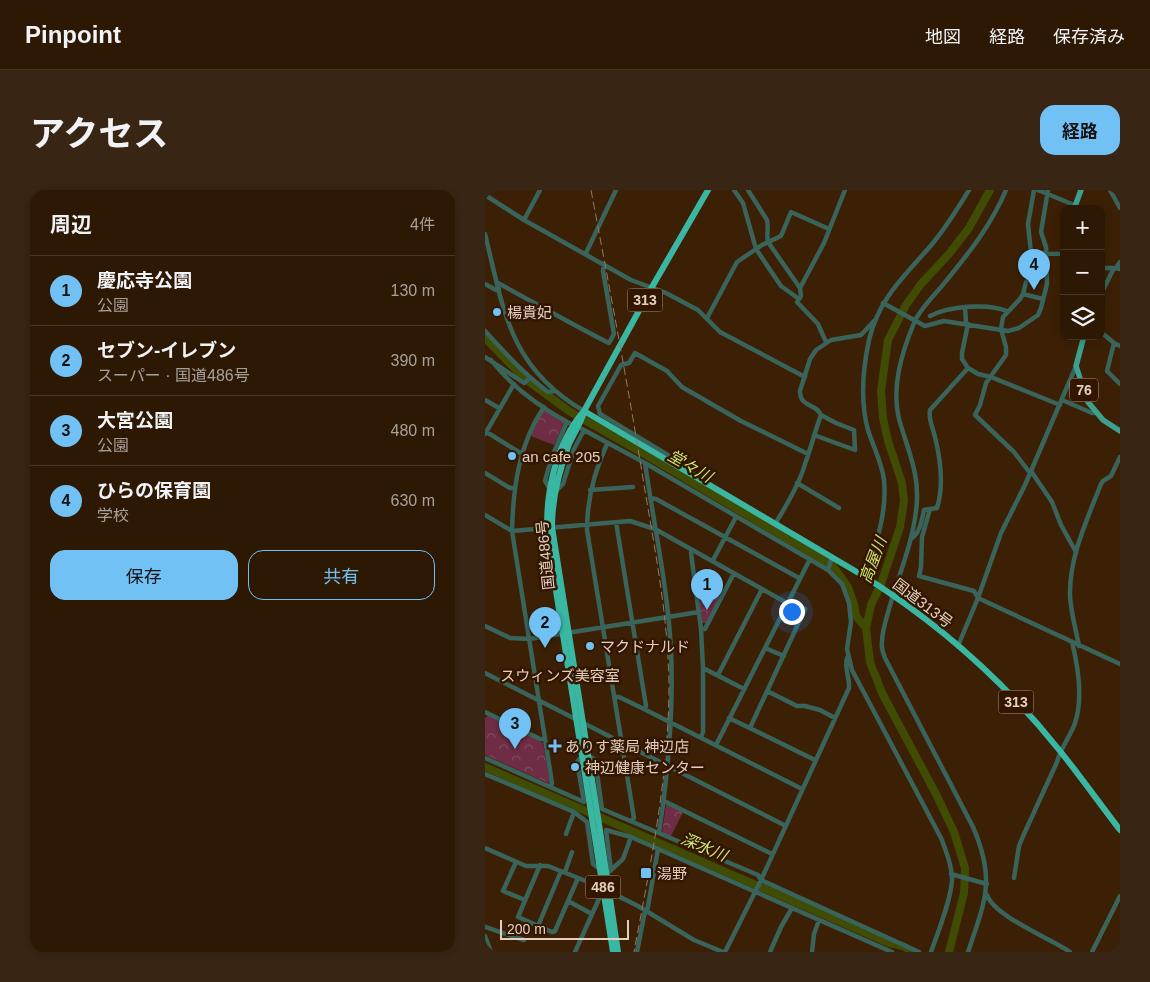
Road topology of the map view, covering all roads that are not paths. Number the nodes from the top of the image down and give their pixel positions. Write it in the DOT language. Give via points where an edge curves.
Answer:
graph roads {
  1 [pos="540,190"];
  2 [pos="616,190"];
  3 [pos="708,190"];
  4 [pos="734,190"];
  5 [pos="749,190"];
  6 [pos="845,190"];
  7 [pos="969,190"];
  8 [pos="1006,190"];
  9 [pos="1034,190"];
  10 [pos="1038,190"];
  11 [pos="1081,190"];
  12 [pos="1110,190"];
  13 [pos="1047,192"];
  14 [pos="485,195"];
  15 [pos="1070,205"];
  16 [pos="1075,205"];
  17 [pos="1120,208"];
  18 [pos="524,220"];
  19 [pos="829,229"];
  20 [pos="485,234"];
  21 [pos="768,242"];
  22 [pos="486,245"];
  23 [pos="756,249"];
  24 [pos="586,253"];
  25 [pos="1031,254"];
  26 [pos="1046,254"];
  27 [pos="1060,254"];
  28 [pos="1120,262"];
  29 [pos="604,264"];
  30 [pos="1105,268"];
  31 [pos="1118,269"];
  32 [pos="497,282"];
  33 [pos="485,284"];
  34 [pos="1105,286"];
  35 [pos="652,287"];
  36 [pos="800,288"];
  37 [pos="499,290"];
  38 [pos="1023,294"];
  39 [pos="799,299"];
  40 [pos="1043,299"];
  41 [pos="884,303"];
  42 [pos="965,307"];
  43 [pos="1007,311"];
  44 [pos="930,316"];
  45 [pos="707,318"];
  46 [pos="914,320"];
  47 [pos="874,321"];
  48 [pos="967,323"];
  49 [pos="1001,329"];
  50 [pos="485,331"];
  51 [pos="1105,335"];
  52 [pos="1083,340"];
  53 [pos="826,342"];
  54 [pos="1114,343"];
  55 [pos="1120,346"];
  56 [pos="485,358"];
  57 [pos="491,360"];
  58 [pos="1077,366"];
  59 [pos="968,368"];
  60 [pos="805,377"];
  61 [pos="991,377"];
  62 [pos="530,378"];
  63 [pos="514,384"];
  64 [pos="1120,384"];
  65 [pos="555,391"];
  66 [pos="485,400"];
  67 [pos="1061,402"];
  68 [pos="544,407"];
  69 [pos="499,408"];
  70 [pos="1096,413"];
  71 [pos="821,415"];
  72 [pos="581,416"];
  73 [pos="1120,431"];
  74 [pos="485,432"];
  75 [pos="814,435"];
  76 [pos="607,444"];
  77 [pos="522,454"];
  78 [pos="808,454"];
  79 [pos="1120,457"];
  80 [pos="645,463"];
  81 [pos="1031,472"];
  82 [pos="485,473"];
  83 [pos="693,476"];
  84 [pos="797,483"];
  85 [pos="633,487"];
  86 [pos="515,488"];
  87 [pos="553,490"];
  88 [pos="591,490"];
  89 [pos="650,498"];
  90 [pos="839,508"];
  91 [pos="930,509"];
  92 [pos="485,515"];
  93 [pos="736,517"];
  94 [pos="616,522"];
  95 [pos="775,524"];
  96 [pos="587,525"];
  97 [pos="549,528"];
  98 [pos="655,529"];
  99 [pos="512,531"];
  100 [pos="725,538"];
  101 [pos="912,538"];
  102 [pos="692,550"];
  103 [pos="1076,552"];
  104 [pos="810,558"];
  105 [pos="831,559"];
  106 [pos="713,560"];
  107 [pos="829,569"];
  108 [pos="734,573"];
  109 [pos="864,576"];
  110 [pos="799,578"];
  111 [pos="762,589"];
  112 [pos="892,595"];
  113 [pos="978,598"];
  114 [pos="787,602"];
  115 [pos="699,612"];
  116 [pos="668,616"];
  117 [pos="632,622"];
  118 [pos="485,626"];
  119 [pos="603,627"];
  120 [pos="701,629"];
  121 [pos="565,633"];
  122 [pos="529,639"];
  123 [pos="1072,642"];
  124 [pos="958,646"];
  125 [pos="1079,646"];
  126 [pos="765,648"];
  127 [pos="784,656"];
  128 [pos="847,657"];
  129 [pos="1120,664"];
  130 [pos="703,668"];
  131 [pos="485,673"];
  132 [pos="718,674"];
  133 [pos="744,689"];
  134 [pos="767,691"];
  135 [pos="614,697"];
  136 [pos="539,701"];
  137 [pos="644,709"];
  138 [pos="485,713"];
  139 [pos="729,718"];
  140 [pos="835,718"];
  141 [pos="580,721"];
  142 [pos="671,723"];
  143 [pos="750,728"];
  144 [pos="701,737"];
  145 [pos="545,739"];
  146 [pos="621,742"];
  147 [pos="716,745"];
  148 [pos="1060,751"];
  149 [pos="586,755"];
  150 [pos="485,758"];
  151 [pos="815,760"];
  152 [pos="669,766"];
  153 [pos="485,774"];
  154 [pos="551,787"];
  155 [pos="802,789"];
  156 [pos="664,801"];
  157 [pos="573,812"];
  158 [pos="631,821"];
  159 [pos="786,826"];
  160 [pos="1120,830"];
  161 [pos="659,833"];
  162 [pos="565,834"];
  163 [pos="631,837"];
  164 [pos="485,848"];
  165 [pos="658,849"];
  166 [pos="572,852"];
  167 [pos="772,854"];
  168 [pos="516,862"];
  169 [pos="540,866"];
  170 [pos="563,872"];
  171 [pos="606,872"];
  172 [pos="953,874"];
  173 [pos="578,878"];
  174 [pos="1014,878"];
  175 [pos="761,880"];
  176 [pos="986,884"];
  177 [pos="606,890"];
  178 [pos="756,892"];
  179 [pos="986,893"];
  180 [pos="1120,896"];
  181 [pos="525,900"];
  182 [pos="568,901"];
  183 [pos="792,908"];
  184 [pos="646,911"];
  185 [pos="592,914"];
  186 [pos="819,920"];
  187 [pos="538,926"];
  188 [pos="485,927"];
  189 [pos="485,936"];
  190 [pos="524,940"];
  191 [pos="490,949"];
  192 [pos="575,952"];
  193 [pos="613,952"];
  194 [pos="618,952"];
  195 [pos="637,952"];
  196 [pos="724,952"];
  197 [pos="770,952"];
  198 [pos="812,952"];
  199 [pos="891,952"];
  200 [pos="919,952"];
  201 [pos="931,952"];
  202 [pos="968,952"];
  203 [pos="1070,952"];
  204 [pos="1092,952"];
  1 -- 18 [label="street"];
  2 -- 24 [label="street"];
  3 -- 35 [label="highway, 313"];
  4 -- 23 [label="street" via="743,203"];
  5 -- 21 [label="street" via="769,225"];
  6 -- 19 [label="street"];
  7 -- 41 [label="street" via="933,243"];
  8 -- 46 [label="street" via="983,232"];
  9 -- 25 [label="street" via="1029,224"];
  10 -- 13 [label="street"];
  11 -- 16 [label="main road"];
  12 -- 17 [label="street"];
  13 -- 15 [label="street"];
  13 -- 26 [label="street" via="1041,232"];
  14 -- 18 [label="street"];
  18 -- 24 [label="street"];
  19 -- 21 [label="street" via="791,212 781,236"];
  19 -- 36 [label="street"];
  20 -- 22 [label="street"];
  21 -- 23 [label="street"];
  21 -- 36 [label="street"];
  22 -- 32 [label="street"];
  23 -- 39 [label="street" via="781,286"];
  23 -- 45 [label="street" via="737,262"];
  24 -- 29 [label="street"];
  25 -- 26 [label="street"];
  25 -- 38 [label="street" via="1030,278"];
  26 -- 27 [label="street"];
  26 -- 40 [label="street" via="1047,284"];
  28 -- 31 [label="street"];
  29 -- 32 [label="street" via="615,334 609,343"];
  29 -- 35 [label="street" via="631,280"];
  30 -- 31 [label="street"];
  31 -- 34 [label="street" via="1113,270"];
  32 -- 37 [label="street"];
  33 -- 37 [label="street"];
  35 -- 45 [label="street" via="698,310"];
  35 -- 72 [label="highway, 313"];
  36 -- 39 [label="street"];
  37 -- 65 [label="street" via="514,338 531,366"];
  38 -- 40 [label="street"];
  38 -- 43 [label="street"];
  39 -- 53 [label="street" via="797,302 818,324"];
  40 -- 49 [label="street" via="1037,315 1019,328"];
  41 -- 46 [label="street"];
  41 -- 47 [label="street"];
  42 -- 43 [label="street"];
  42 -- 44 [label="street"];
  42 -- 48 [label="street"];
  43 -- 49 [label="street"];
  45 -- 60 [label="street" via="720,332"];
  46 -- 48 [label="street" via="925,326 941,321"];
  46 -- 101 [label="street" via="899,369 896,397 899,418 916,472 917,511"];
  47 -- 53 [label="street" via="861,335"];
  47 -- 109 [label="street" via="866,356 864,401 885,488 877,539"];
  48 -- 49 [label="street"];
  48 -- 59 [label="street" via="962,358"];
  49 -- 61 [label="street" via="1006,355"];
  50 -- 62 [label="street"];
  51 -- 54 [label="street"];
  52 -- 58 [label="main road, 76"];
  53 -- 60 [label="street" via="813,354"];
  54 -- 55 [label="street"];
  54 -- 64 [label="street" via="1107,371"];
  56 -- 57 [label="street"];
  57 -- 62 [label="street" via="524,383"];
  57 -- 63 [label="street"];
  58 -- 67 [label="street"];
  58 -- 70 [label="main road, 76" via="1088,402"];
  59 -- 61 [label="street"];
  59 -- 91 [label="street" via="930,410 940,456 941,480 937,508"];
  60 -- 71 [label="street" via="800,396"];
  61 -- 67 [label="street"];
  61 -- 81 [label="street" via="975,415"];
  62 -- 65 [label="street" via="548,392"];
  63 -- 68 [label="street"];
  63 -- 69 [label="street"];
  65 -- 72 [label="street"];
  66 -- 69 [label="street"];
  67 -- 70 [label="street"];
  67 -- 81 [label="street"];
  68 -- 77 [label="street"];
  68 -- 87 [label="street" via="568,422 555,447 545,481"];
  69 -- 74 [label="street"];
  70 -- 73 [label="main road, 76"];
  71 -- 75 [label="street"];
  71 -- 75 [label="street" via="854,430 855,450"];
  72 -- 83 [label="highway, 国道313号 / 313"];
  72 -- 87 [label="highway, 国道486号 / 486" via="566,439 557,464"];
  74 -- 77 [label="street"];
  75 -- 78 [label="street"];
  76 -- 80 [label="street"];
  76 -- 87 [label="street" via="583,429 563,484"];
  76 -- 88 [label="street"];
  77 -- 86 [label="street"];
  78 -- 83 [label="street" via="682,387 667,372 635,353 629,363 621,365 598,406 600,414 686,466"];
  78 -- 84 [label="street"];
  79 -- 103 [label="street" via="1111,476 1101,484"];
  80 -- 89 [label="street"];
  80 -- 93 [label="street"];
  81 -- 103 [label="street" via="1052,502"];
  81 -- 113 [label="street" via="1001,533"];
  82 -- 86 [label="street"];
  83 -- 95 [label="highway, 国道313号 / 313"];
  84 -- 90 [label="street"];
  84 -- 95 [label="street"];
  85 -- 88 [label="street"];
  86 -- 99 [label="street"];
  87 -- 97 [label="highway, 国道486号 / 486"];
  88 -- 96 [label="street"];
  89 -- 98 [label="street"];
  89 -- 100 [label="street"];
  91 -- 101 [label="street" via="924,510"];
  91 -- 113 [label="street" via="922,536 919,576 974,591"];
  92 -- 99 [label="street"];
  93 -- 100 [label="street"];
  93 -- 104 [label="street"];
  94 -- 96 [label="street"];
  94 -- 98 [label="street" via="630,521"];
  94 -- 117 [label="street"];
  95 -- 105 [label="highway, 国道313号 / 313"];
  96 -- 97 [label="street"];
  96 -- 119 [label="street"];
  97 -- 99 [label="street"];
  97 -- 121 [label="highway, 国道486号 / 486"];
  98 -- 102 [label="street"];
  98 -- 116 [label="street"];
  99 -- 122 [label="street"];
  100 -- 106 [label="street"];
  100 -- 110 [label="street"];
  101 -- 112 [label="street"];
  102 -- 106 [label="street"];
  102 -- 115 [label="street"];
  103 -- 125 [label="street" via="1070,595"];
  104 -- 107 [label="street"];
  104 -- 110 [label="street"];
  105 -- 107 [label="street"];
  105 -- 109 [label="highway, 国道313号 / 313"];
  106 -- 108 [label="street"];
  107 -- 128 [label="street" via="842,584 849,603 851,622"];
  108 -- 111 [label="street"];
  108 -- 120 [label="street" via="705,629"];
  109 -- 112 [label="highway, 国道313号 / 313"];
  110 -- 114 [label="street"];
  111 -- 114 [label="street"];
  111 -- 132 [label="street"];
  112 -- 124 [label="highway, 国道313号 / 313"];
  112 -- 176 [label="street" via="882,633 882,651 982,847"];
  113 -- 123 [label="street"];
  113 -- 124 [label="street"];
  114 -- 126 [label="street"];
  114 -- 127 [label="street" via="805,610"];
  115 -- 116 [label="street"];
  115 -- 120 [label="street"];
  116 -- 117 [label="street"];
  116 -- 142 [label="street"];
  117 -- 119 [label="street"];
  117 -- 137 [label="street"];
  118 -- 122 [label="street" via="510,638"];
  119 -- 121 [label="street"];
  119 -- 135 [label="street"];
  120 -- 130 [label="street"];
  121 -- 122 [label="street"];
  121 -- 141 [label="highway, 国道486号 / 486"];
  122 -- 136 [label="street"];
  123 -- 125 [label="street"];
  123 -- 148 [label="street" via="1078,686 1077,714"];
  124 -- 148 [label="highway, 国道313号 / 313" via="1003,687"];
  125 -- 129 [label="street"];
  126 -- 127 [label="street"];
  126 -- 133 [label="street"];
  127 -- 134 [label="street"];
  128 -- 140 [label="street" via="845,666 849,688"];
  128 -- 172 [label="street" via="941,838"];
  130 -- 132 [label="street"];
  130 -- 144 [label="street"];
  131 -- 136 [label="street"];
  132 -- 133 [label="street"];
  133 -- 139 [label="street"];
  134 -- 140 [label="street" via="797,706 821,710"];
  134 -- 143 [label="street"];
  135 -- 137 [label="street"];
  135 -- 146 [label="street"];
  136 -- 141 [label="street"];
  136 -- 145 [label="street"];
  137 -- 142 [label="street"];
  138 -- 145 [label="street"];
  139 -- 143 [label="street"];
  139 -- 147 [label="street"];
  140 -- 151 [label="street"];
  141 -- 146 [label="street"];
  141 -- 149 [label="highway, 国道486号 / 486"];
  142 -- 144 [label="street"];
  142 -- 152 [label="street"];
  143 -- 151 [label="street"];
  144 -- 147 [label="street"];
  145 -- 154 [label="street"];
  146 -- 152 [label="street"];
  146 -- 158 [label="street" via="634,818"];
  147 -- 155 [label="street"];
  148 -- 160 [label="highway, 国道313号 / 313"];
  148 -- 174 [label="street" via="1019,846"];
  149 -- 154 [label="street" via="577,762 584,802"];
  149 -- 158 [label="street" via="595,760 602,810"];
  149 -- 171 [label="highway, 国道486号 / 486"];
  150 -- 154 [label="street"];
  151 -- 155 [label="street"];
  152 -- 156 [label="street"];
  152 -- 159 [label="street"];
  153 -- 157 [label="street"];
  155 -- 159 [label="street"];
  156 -- 161 [label="street"];
  156 -- 167 [label="street"];
  157 -- 162 [label="street"];
  157 -- 171 [label="street" via="587,822 593,864"];
  158 -- 161 [label="street"];
  159 -- 167 [label="street"];
  161 -- 175 [label="street" via="758,875"];
  163 -- 165 [label="street"];
  163 -- 171 [label="street" via="623,859"];
  163 -- 171 [label="street" via="606,830"];
  164 -- 168 [label="street"];
  165 -- 178 [label="street"];
  165 -- 184 [label="street"];
  166 -- 170 [label="street"];
  167 -- 175 [label="street"];
  168 -- 169 [label="street"];
  168 -- 181 [label="street" via="503,890"];
  169 -- 170 [label="street"];
  169 -- 181 [label="street"];
  170 -- 173 [label="street"];
  170 -- 187 [label="street"];
  171 -- 177 [label="highway, 国道486号 / 486"];
  172 -- 176 [label="street"];
  172 -- 201 [label="street"];
  173 -- 177 [label="street"];
  173 -- 182 [label="street"];
  175 -- 178 [label="street"];
  175 -- 200 [label="street"];
  176 -- 179 [label="street"];
  177 -- 184 [label="street"];
  177 -- 185 [label="street"];
  177 -- 193 [label="highway, 国道486号 / 486"];
  177 -- 194 [label="highway, 国道486号 / 486"];
  178 -- 183 [label="street"];
  178 -- 196 [label="street"];
  179 -- 202 [label="street"];
  179 -- 203 [label="street" via="988,900 1017,922"];
  180 -- 204 [label="street"];
  181 -- 187 [label="street" via="518,917"];
  182 -- 185 [label="street"];
  182 -- 187 [label="street" via="555,931"];
  183 -- 186 [label="street"];
  183 -- 197 [label="street"];
  184 -- 195 [label="street"];
  184 -- 196 [label="street" via="694,940"];
  185 -- 192 [label="street"];
  186 -- 198 [label="street"];
  186 -- 199 [label="street"];
  188 -- 190 [label="street"];
  189 -- 191 [label="street"];
}
